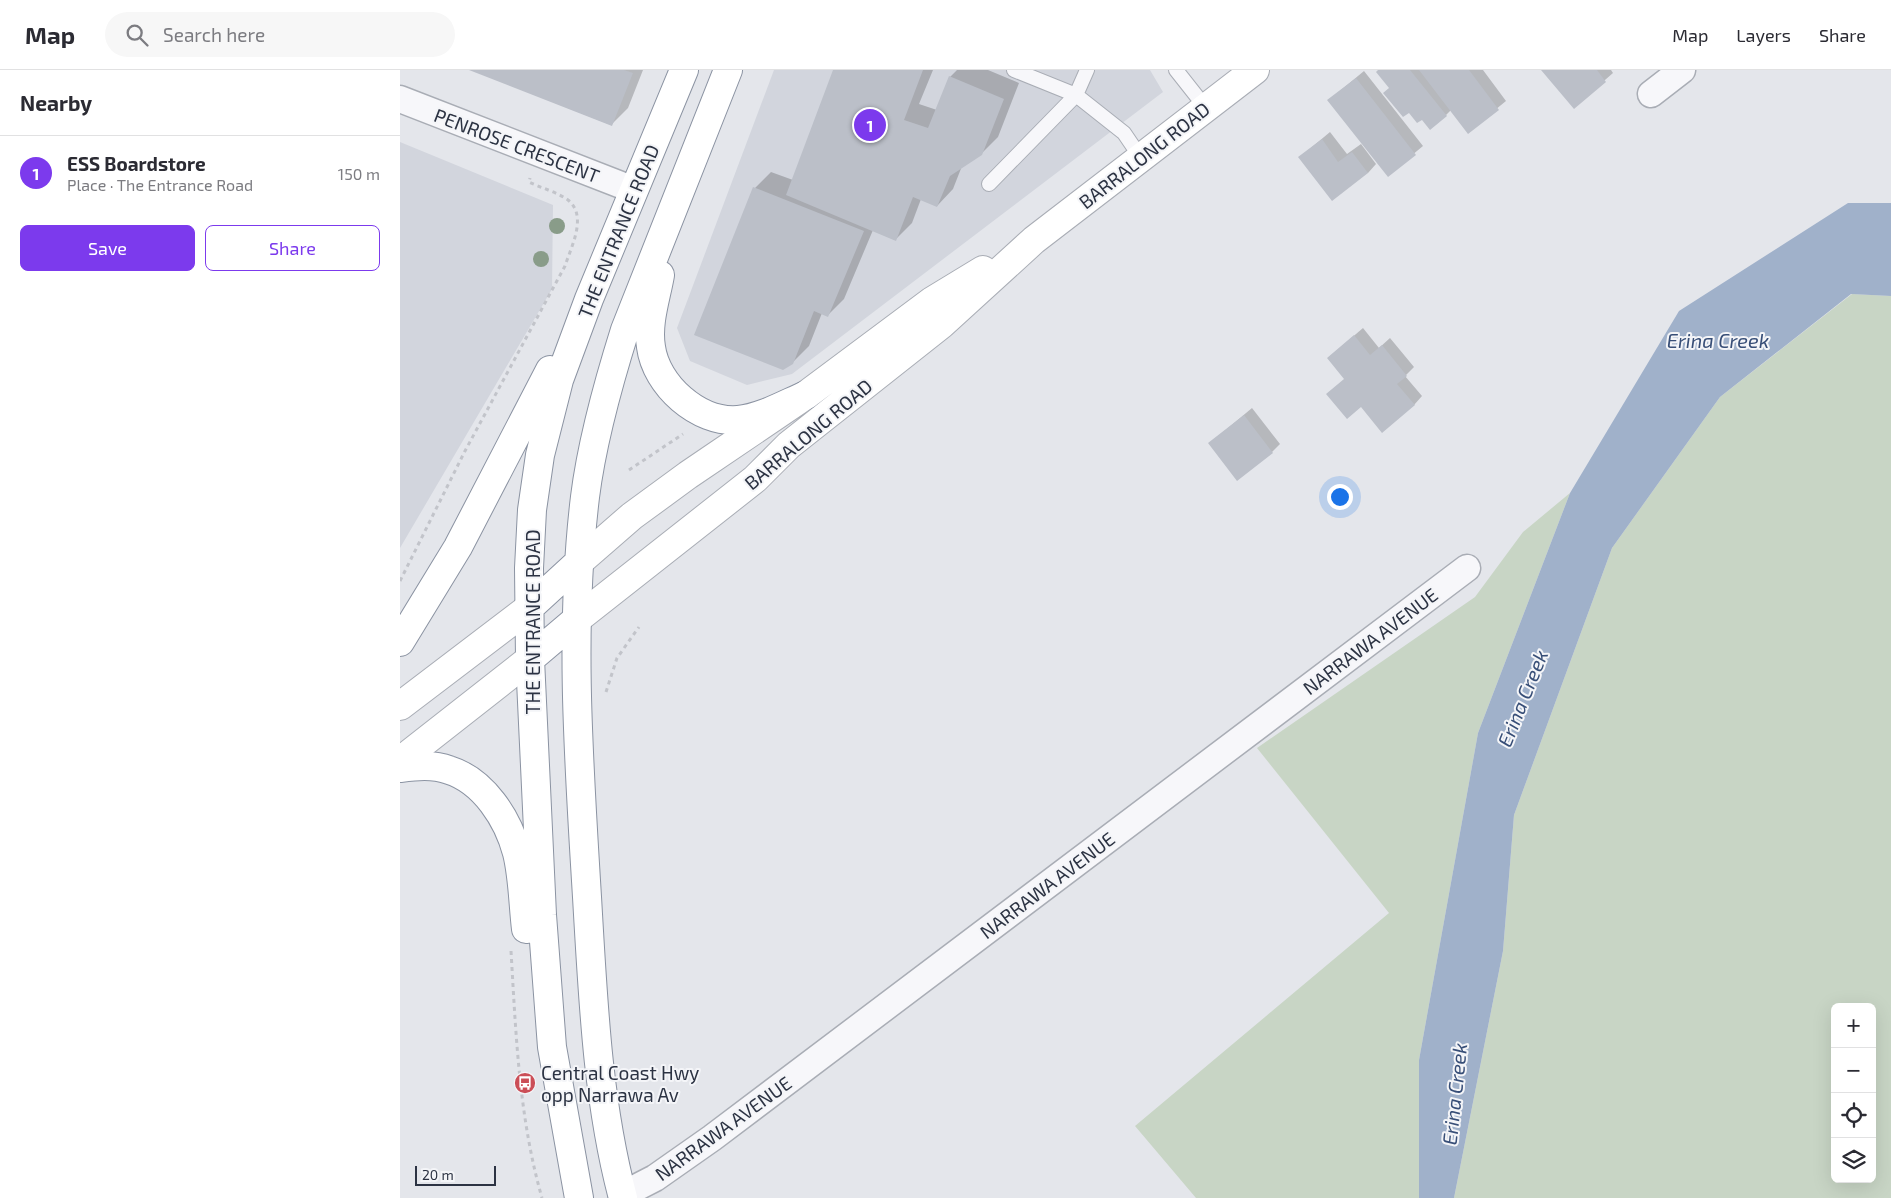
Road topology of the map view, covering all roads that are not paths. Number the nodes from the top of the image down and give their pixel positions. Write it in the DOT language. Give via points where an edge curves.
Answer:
graph roads {
  1 [pos="684,70"];
  2 [pos="728,70"];
  3 [pos="1014,70"];
  4 [pos="1087,70"];
  5 [pos="1176,70"];
  6 [pos="1255,70"];
  7 [pos="1682,70"];
  8 [pos="1651,94"];
  9 [pos="1076,95"];
  10 [pos="400,99"];
  11 [pos="1206,108"];
  12 [pos="1141,158"];
  13 [pos="989,184"];
  14 [pos="634,190"];
  15 [pos="674,205"];
  16 [pos="1034,240"];
  17 [pos="590,299"];
  18 [pos="806,395"];
  19 [pos="578,563"];
  20 [pos="1467,568"];
  21 [pos="529,608"];
  22 [pos="576,620"];
  23 [pos="400,642"];
  24 [pos="530,659"];
  25 [pos="400,706"];
  26 [pos="400,761"];
  27 [pos="400,768"];
  28 [pos="552,1048"];
  29 [pos="620,1197"];
  30 [pos="579,1198"];
  1 -- 14 [label="main road, THE ENTRANCE ROAD"];
  2 -- 15 [label="main road"];
  3 -- 9 [label="lane"];
  4 -- 9 [label="lane"];
  5 -- 11 [label="lane"];
  6 -- 11 [label="main road, BARRALONG ROAD"];
  7 -- 8 [label="street"];
  9 -- 12 [label="lane" via="1124,133"];
  9 -- 13 [label="lane"];
  10 -- 14 [label="street, PENROSE CRESCENT"];
  11 -- 12 [label="main road, BARRALONG ROAD"];
  12 -- 16 [label="main road, BARRALONG ROAD"];
  14 -- 17 [label="main road, THE ENTRANCE ROAD"];
  15 -- 18 [label="main road" via="650,328 650,348 668,383 680,399 699,411 718,418 738,420 759,415"];
  15 -- 19 [label="main road" via="613,368 586,487"];
  16 -- 18 [label="main road, BARRALONG ROAD" via="932,301"];
  16 -- 22 [label="main road, BARRALONG ROAD" via="942,324 789,445 755,479 710,516"];
  17 -- 21 [label="main road, THE ENTRANCE ROAD" via="559,380 540,455 532,510"];
  17 -- 23 [label="main road" via="458,547"];
  18 -- 19 [label="main road, BARRALONG ROAD" via="632,516"];
  19 -- 21 [label="main road, BARRALONG ROAD"];
  19 -- 22 [label="main road"];
  20 -- 29 [label="street, NARRAWA AVENUE" via="712,1138 655,1178"];
  21 -- 24 [label="main road, THE ENTRANCE ROAD"];
  21 -- 25 [label="main road, BARRALONG ROAD"];
  22 -- 24 [label="main road, BARRALONG ROAD"];
  22 -- 29 [label="main road" via="577,731 597,1057"];
  24 -- 26 [label="main road, BARRALONG ROAD"];
  24 -- 28 [label="main road, THE ENTRANCE ROAD"];
  27 -- 28 [label="main road" via="428,766 450,770 470,780 496,808 511,834 518,855 530,959"];
  28 -- 30 [label="main road, THE ENTRANCE ROAD"];
}
